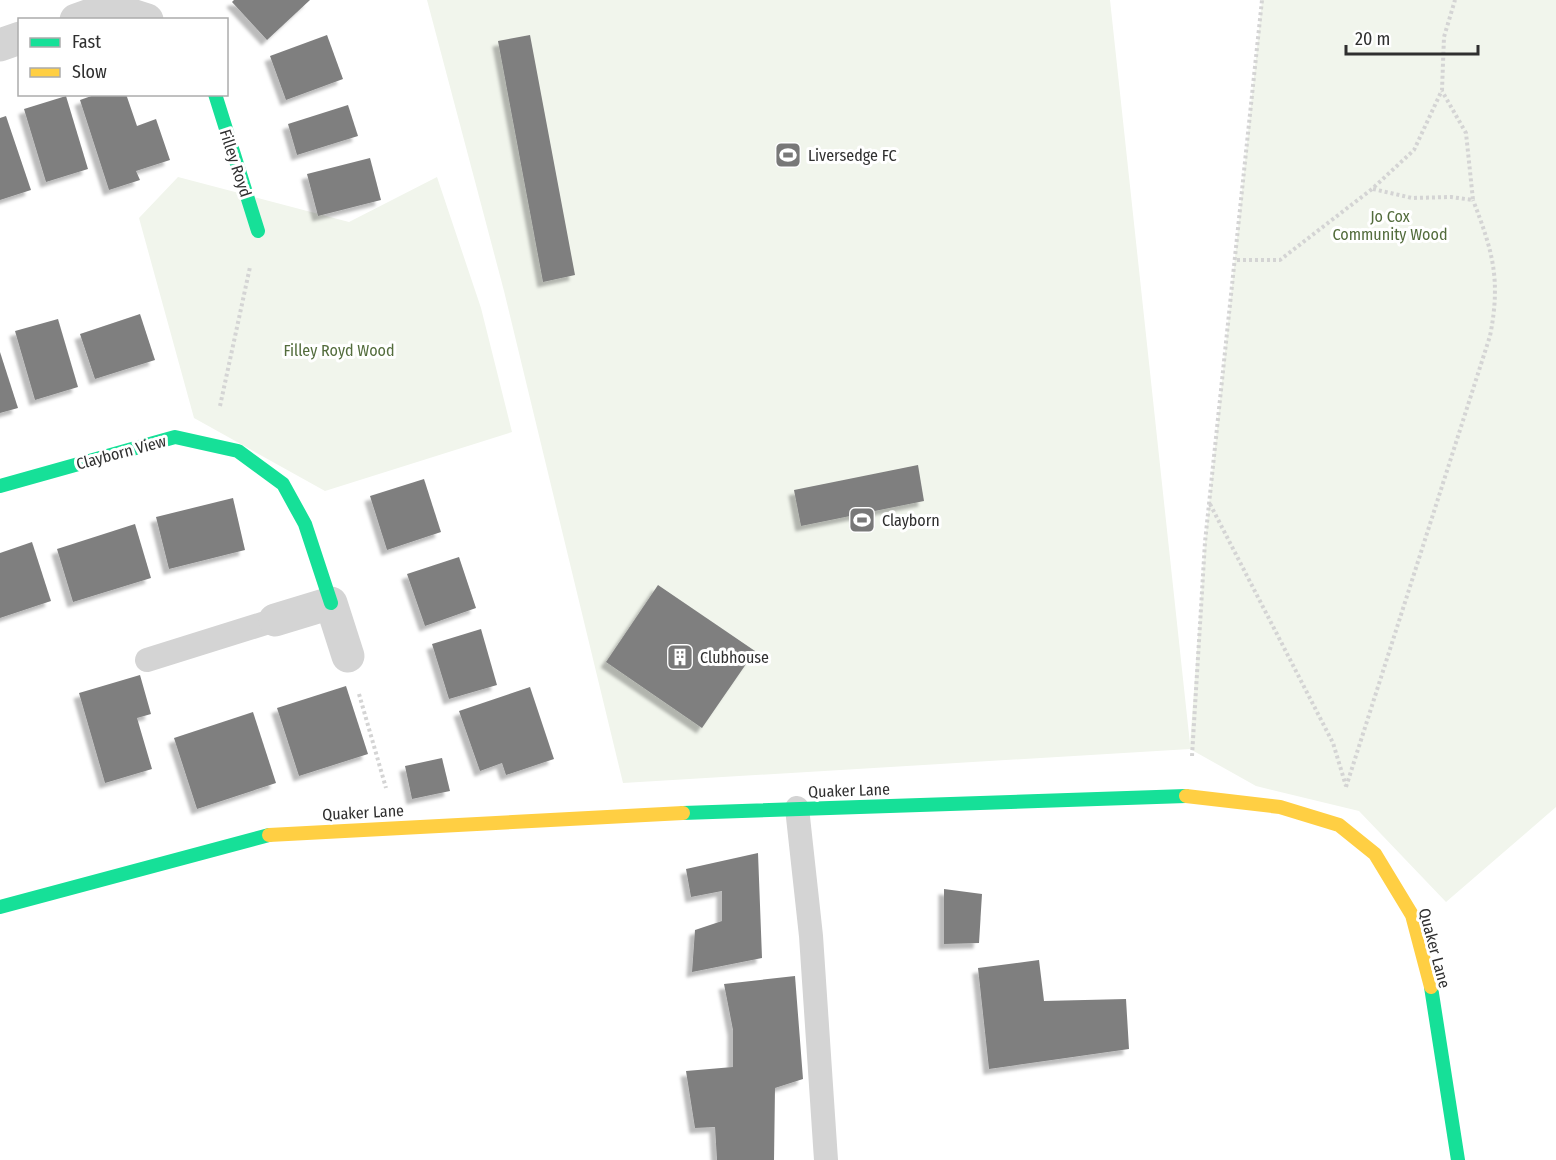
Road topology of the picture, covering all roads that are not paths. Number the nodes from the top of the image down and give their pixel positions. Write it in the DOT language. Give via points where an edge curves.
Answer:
graph roads {
  1 [pos="82,18"];
  2 [pos="141,18"];
  3 [pos="18,39"];
  4 [pos="0,45"];
  5 [pos="216,96"];
  6 [pos="258,231"];
  7 [pos="0,486"];
  8 [pos="331,603"];
  9 [pos="275,620"];
  10 [pos="348,656"];
  11 [pos="147,660"];
  12 [pos="797,808"];
  13 [pos="0,907"];
  14 [pos="826,1160"];
  15 [pos="1458,1160"];
  1 -- 2 [label="street" via="110,8"];
  3 -- 4 [label="street"];
  5 -- 6 [label="street, Filley Royd"];
  7 -- 8 [label="street, Clayborn View" via="175,437 238,451 283,484 305,524"];
  8 -- 9 [label="street"];
  8 -- 10 [label="street, Clayborn View"];
  9 -- 11 [label="lane"];
  12 -- 13 [label="street, Quaker Lane" via="276,833"];
  12 -- 14 [label="lane" via="811,936"];
  12 -- 15 [label="street, Quaker Lane" via="1190,796 1280,807 1339,825 1375,854 1412,915 1430,983"];
}
